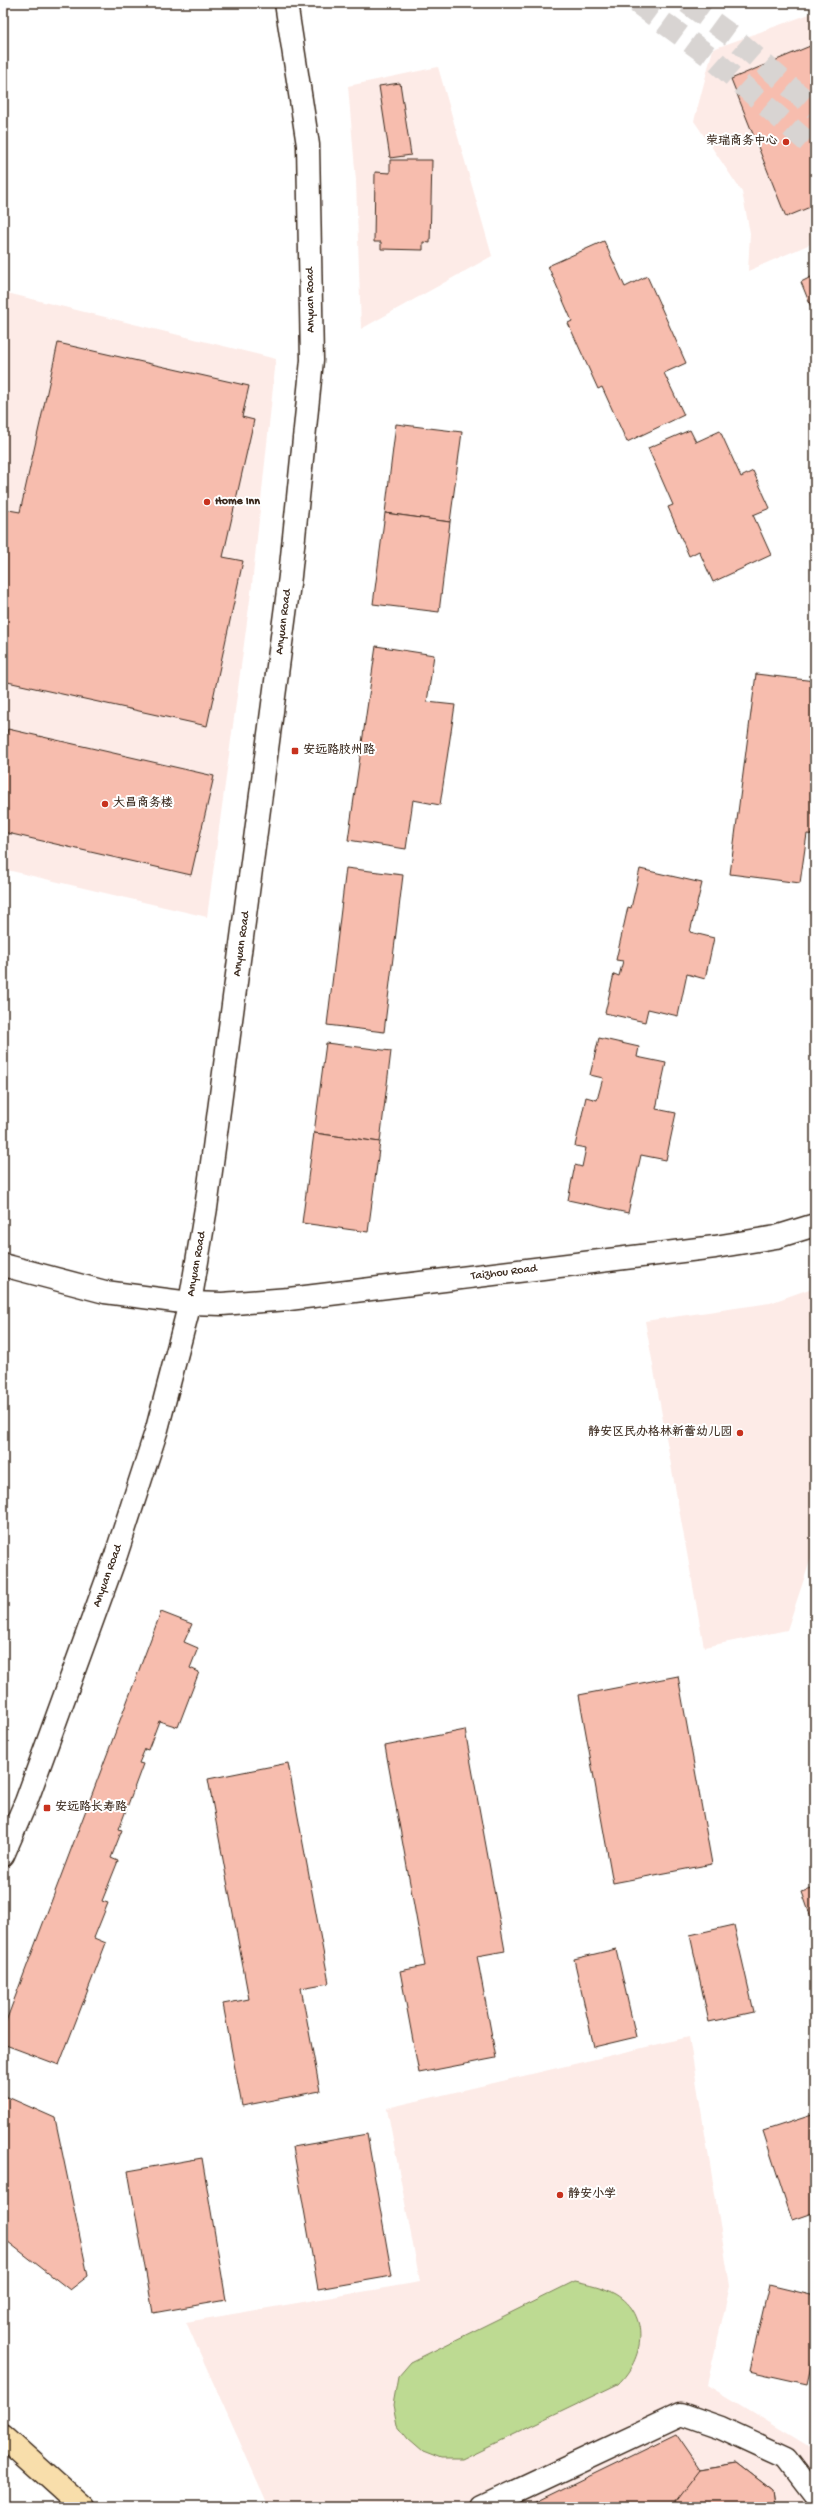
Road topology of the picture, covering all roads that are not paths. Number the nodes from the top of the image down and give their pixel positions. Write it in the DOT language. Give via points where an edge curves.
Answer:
graph roads {
  1 [pos="286,3"];
  2 [pos="815,1225"];
  3 [pos="3,1265"];
  4 [pos="190,1303"];
  5 [pos="3,1855"];
  6 [pos="3,2436"];
  7 [pos="815,2496"];
  8 [pos="82,2507"];
  9 [pos="483,2507"];
  1 -- 4 [label="street, Anyuan Road" via="308,145 312,360 290,576 269,744 206,1208"];
  2 -- 4 [label="street, Taizhou Road" via="776,1237 715,1248 289,1299 222,1304"];
  3 -- 4 [label="street, Taizhou Road" via="105,1292"];
  4 -- 5 [label="street, Anyuan Road" via="157,1429 116,1555 26,1802"];
  6 -- 8 [label="main road"];
  7 -- 9 [label="street" via="786,2458 721,2428 681,2414"];
}
